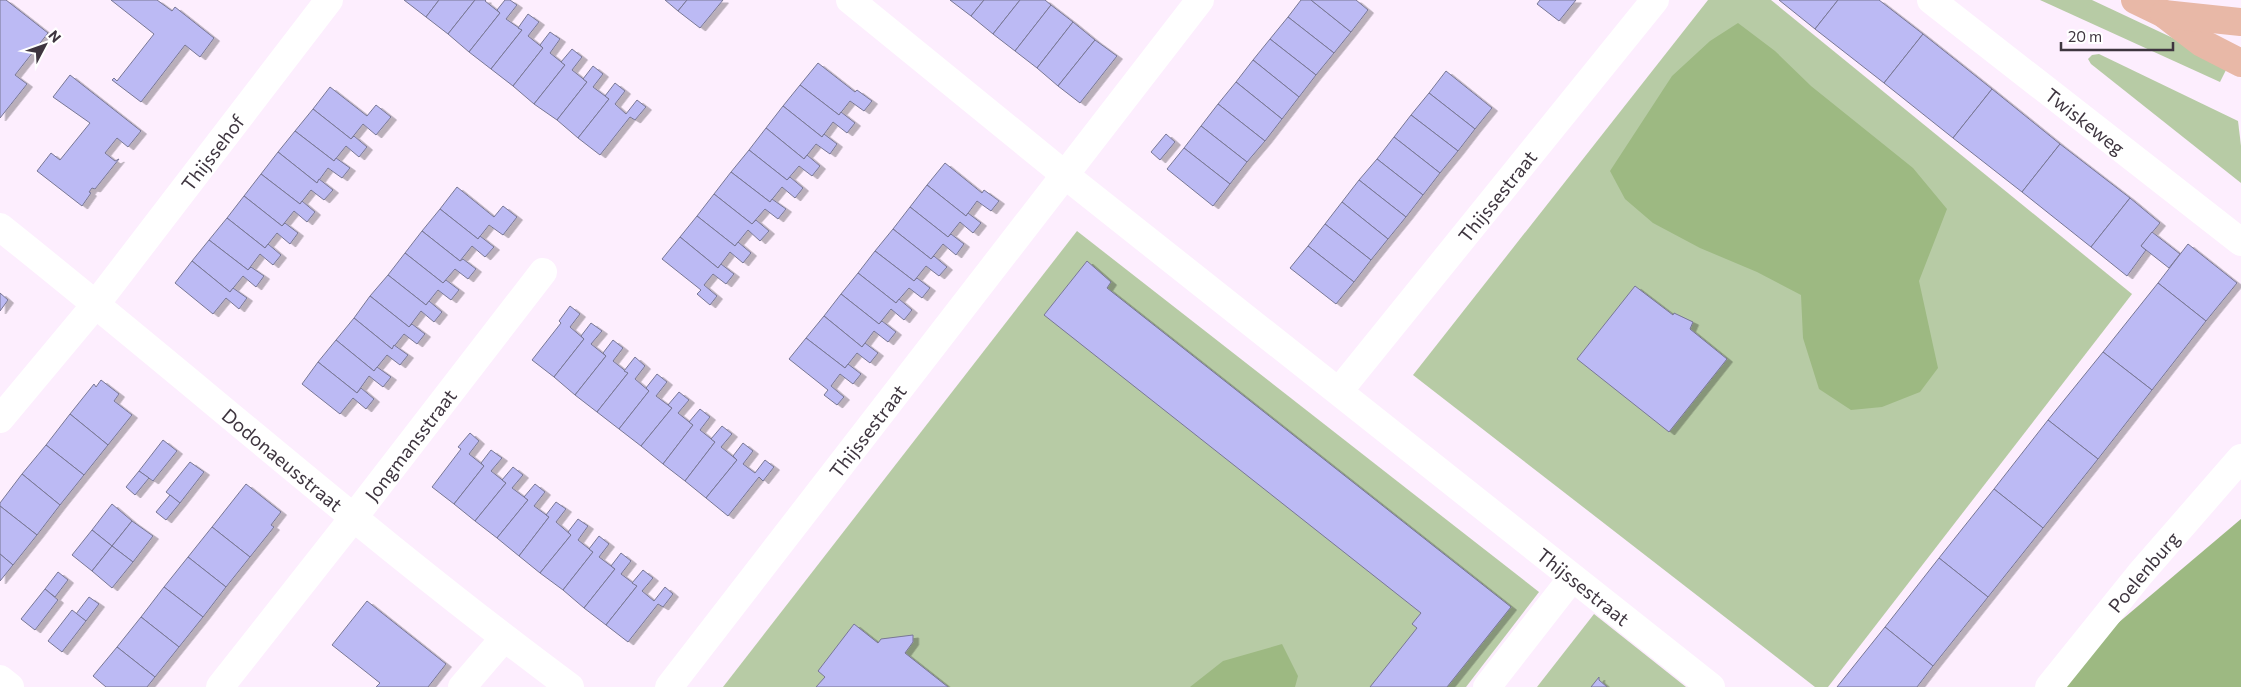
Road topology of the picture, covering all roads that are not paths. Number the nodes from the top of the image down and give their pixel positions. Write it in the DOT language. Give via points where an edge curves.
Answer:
graph roads {
  1 [pos="329,0"];
  2 [pos="850,0"];
  3 [pos="1200,0"];
  4 [pos="1655,0"];
  5 [pos="1932,0"];
  6 [pos="2135,0"];
  7 [pos="2164,14"];
  8 [pos="2241,22"];
  9 [pos="2241,63"];
  10 [pos="1065,175"];
  11 [pos="0,227"];
  12 [pos="2241,242"];
  13 [pos="543,272"];
  14 [pos="96,304"];
  15 [pos="1339,391"];
  16 [pos="0,419"];
  17 [pos="2241,458"];
  18 [pos="354,517"];
  19 [pos="1572,578"];
  20 [pos="504,638"];
  21 [pos="0,679"];
  22 [pos="10,687"];
  23 [pos="220,687"];
  24 [pos="462,687"];
  25 [pos="570,687"];
  26 [pos="669,687"];
  27 [pos="1487,687"];
  28 [pos="1711,687"];
  29 [pos="2049,687"];
  1 -- 14 [label="street, Thijssehof"];
  2 -- 10 [label="street, Thijssestraat"];
  3 -- 10 [label="street, Thijssestraat"];
  4 -- 15 [label="street, Thijssestraat"];
  5 -- 12 [label="street, Twiskeweg"];
  6 -- 7 [label="main road"];
  7 -- 8 [label="main road"];
  7 -- 9 [label="main road" via="2202,43"];
  10 -- 15 [label="street, Thijssestraat"];
  10 -- 26 [label="street, Thijssestraat"];
  11 -- 14 [label="street, Dodonaeusstraat"];
  13 -- 18 [label="street, Jongmansstraat"];
  14 -- 16 [label="street, Thijssehof"];
  14 -- 18 [label="street, Dodonaeusstraat"];
  15 -- 19 [label="street, Thijssestraat"];
  17 -- 29 [label="street, Poelenburg" via="2140,574"];
  18 -- 20 [label="street, Dodonaeusstraat"];
  18 -- 23 [label="street, Jongmansstraat"];
  19 -- 27 [label="street"];
  19 -- 28 [label="street, Thijssestraat"];
  20 -- 24 [label="street"];
  20 -- 25 [label="street, Dodonaeusstraat"];
  21 -- 22 [label="street"];
}
